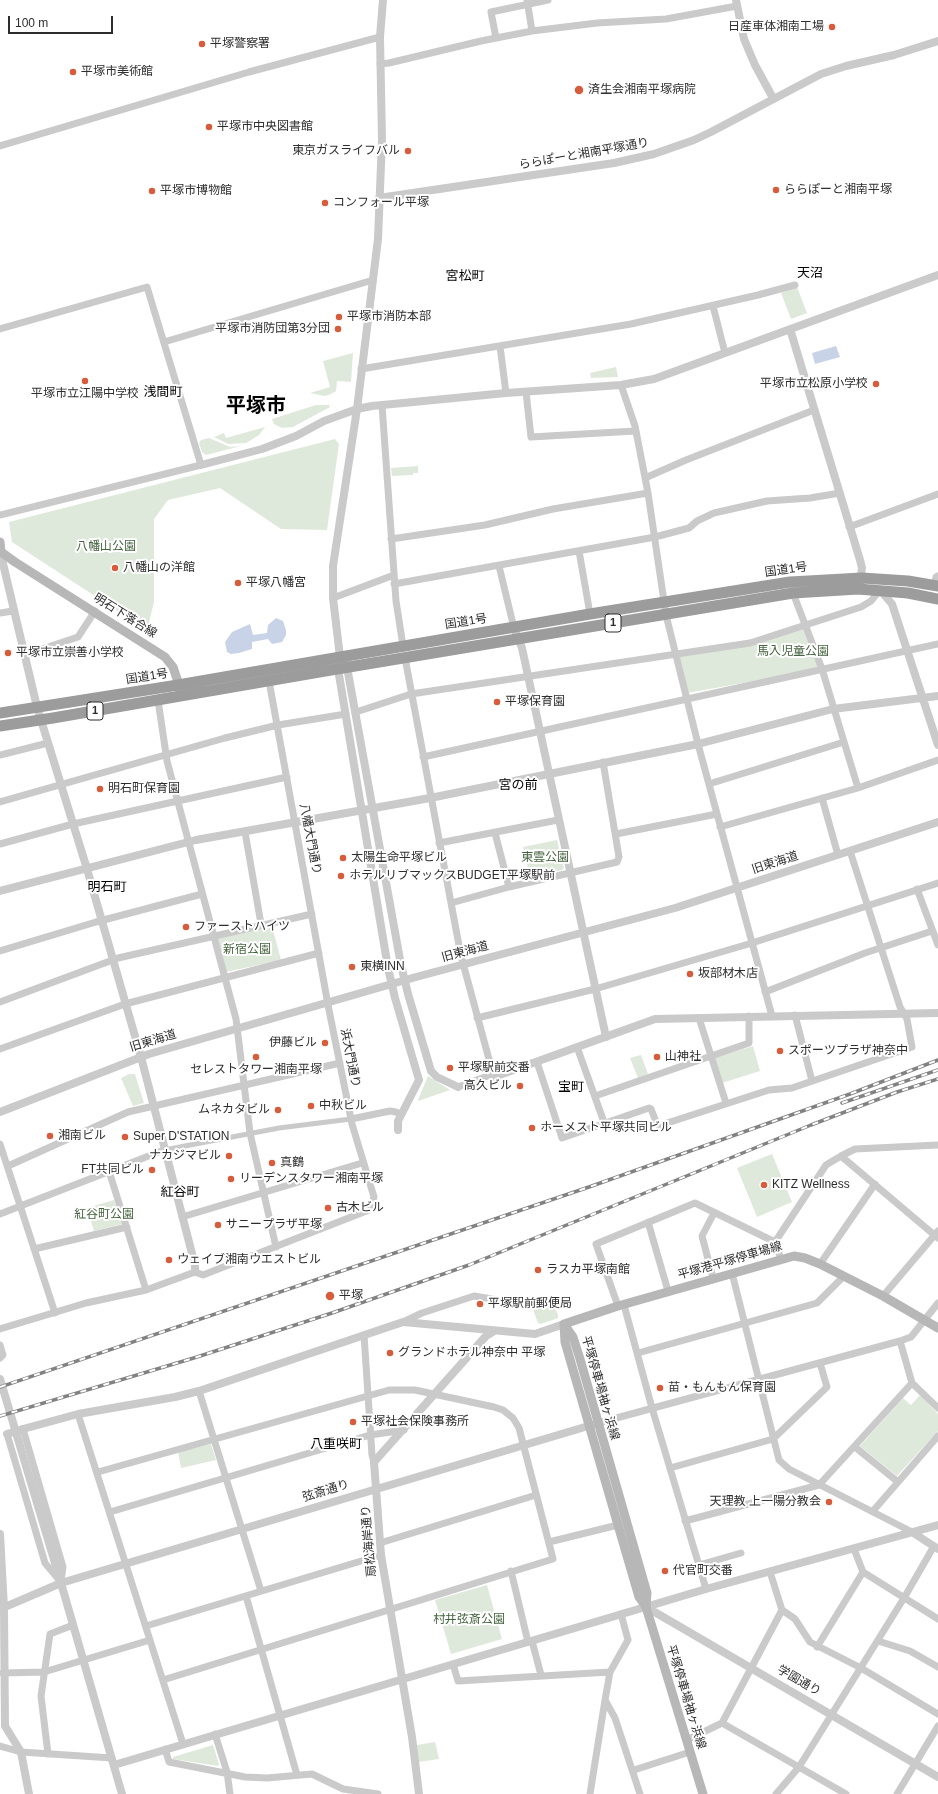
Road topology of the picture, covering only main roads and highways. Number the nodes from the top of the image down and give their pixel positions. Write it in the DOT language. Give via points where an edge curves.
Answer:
graph roads {
  1 [pos="0,542"];
  2 [pos="0,552"];
  3 [pos="937,583"];
  4 [pos="887,588"];
  5 [pos="938,599"];
  6 [pos="178,685"];
  7 [pos="238,686"];
  8 [pos="123,694"];
  9 [pos="158,700"];
  10 [pos="0,713"];
  11 [pos="0,726"];
  12 [pos="564,1324"];
  13 [pos="938,1328"];
  14 [pos="594,1424"];
  15 [pos="646,1607"];
  16 [pos="703,1794"];
  1 -- 2 [label="main road"];
  2 -- 6 [label="main road, 明石下落合線" via="165,657 173,668"];
  3 -- 4 [label="highway, 国道1号 / 1"];
  4 -- 5 [label="highway, 国道1号 / 1"];
  4 -- 6 [label="highway, 国道1号 / 1" via="864,575 790,582"];
  4 -- 7 [label="highway, 国道1号 / 1" via="793,593"];
  6 -- 7 [label="main road" via="183,690 208,686"];
  6 -- 8 [label="highway, 国道1号 / 1"];
  7 -- 9 [label="highway, 国道1号 / 1"];
  8 -- 9 [label="highway" via="136,697 151,694"];
  8 -- 10 [label="highway, 国道1号 / 1"];
  9 -- 11 [label="highway, 国道1号 / 1"];
  12 -- 13 [label="main road, 平塚港平塚停車場線" via="668,1291 794,1256 820,1264"];
  12 -- 14 [label="main road, 平塚停車場袖ヶ浜線" via="573,1337"];
  14 -- 15 [label="main road, 平塚停車場袖ヶ浜線" via="618,1525 639,1597"];
  14 -- 15 [label="main road, 平塚停車場袖ヶ浜線" via="647,1593"];
  15 -- 16 [label="main road, 平塚停車場袖ヶ浜線"];
}
